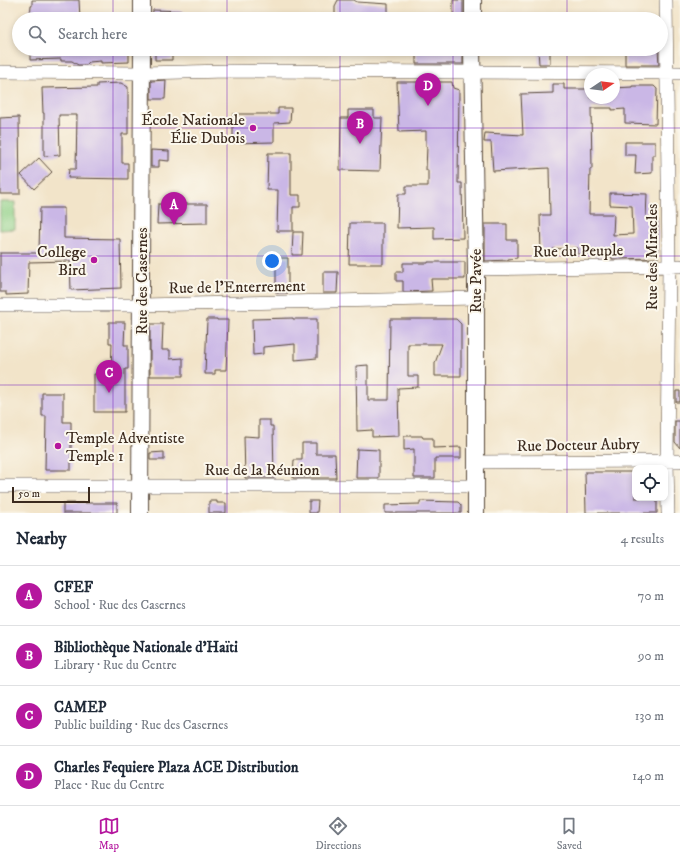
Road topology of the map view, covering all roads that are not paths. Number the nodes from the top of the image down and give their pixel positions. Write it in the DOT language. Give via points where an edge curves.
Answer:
graph roads {
  1 [pos="142,0"];
  2 [pos="473,0"];
  3 [pos="666,0"];
  4 [pos="142,12"];
  5 [pos="472,12"];
  6 [pos="666,12"];
  7 [pos="142,56"];
  8 [pos="472,56"];
  9 [pos="666,56"];
  10 [pos="0,72"];
  11 [pos="472,72"];
  12 [pos="142,73"];
  13 [pos="666,73"];
  14 [pos="680,73"];
  15 [pos="674,266"];
  16 [pos="476,269"];
  17 [pos="476,298"];
  18 [pos="0,305"];
  19 [pos="141,305"];
  20 [pos="674,460"];
  21 [pos="476,462"];
  22 [pos="0,486"];
  23 [pos="139,486"];
  24 [pos="476,486"];
  25 [pos="140,513"];
  26 [pos="476,513"];
  27 [pos="668,513"];
  1 -- 4 [label="main road"];
  2 -- 5 [label="main road"];
  3 -- 6 [label="street, Rue des Miracles"];
  7 -- 12 [label="main road, Rue des Casernes"];
  8 -- 11 [label="main road, Rue Pavée"];
  9 -- 13 [label="street, Rue des Miracles"];
  10 -- 12 [label="street"];
  11 -- 12 [label="street"];
  11 -- 13 [label="street"];
  11 -- 16 [label="main road, Rue Pavée"];
  12 -- 19 [label="main road, Rue des Casernes"];
  13 -- 14 [label="street"];
  13 -- 15 [label="street, Rue des Miracles"];
  15 -- 16 [label="street, Rue du Peuple"];
  15 -- 20 [label="street, Rue des Miracles"];
  16 -- 17 [label="main road, Rue Pavée"];
  17 -- 19 [label="street, Rue de l'Enterrement"];
  17 -- 21 [label="main road, Rue Pavée"];
  18 -- 19 [label="street, Rue de l'Enterrement"];
  19 -- 23 [label="main road, Rue des Casernes"];
  20 -- 21 [label="street, Rue Docteur Aubry"];
  20 -- 27 [label="street, Rue des Miracles"];
  21 -- 24 [label="main road, Rue Pavée"];
  22 -- 23 [label="street, Rue de la Réunion"];
  23 -- 24 [label="street, Rue de la Réunion"];
  23 -- 25 [label="main road, Rue des Casernes"];
  24 -- 26 [label="main road, Rue Pavée"];
}
